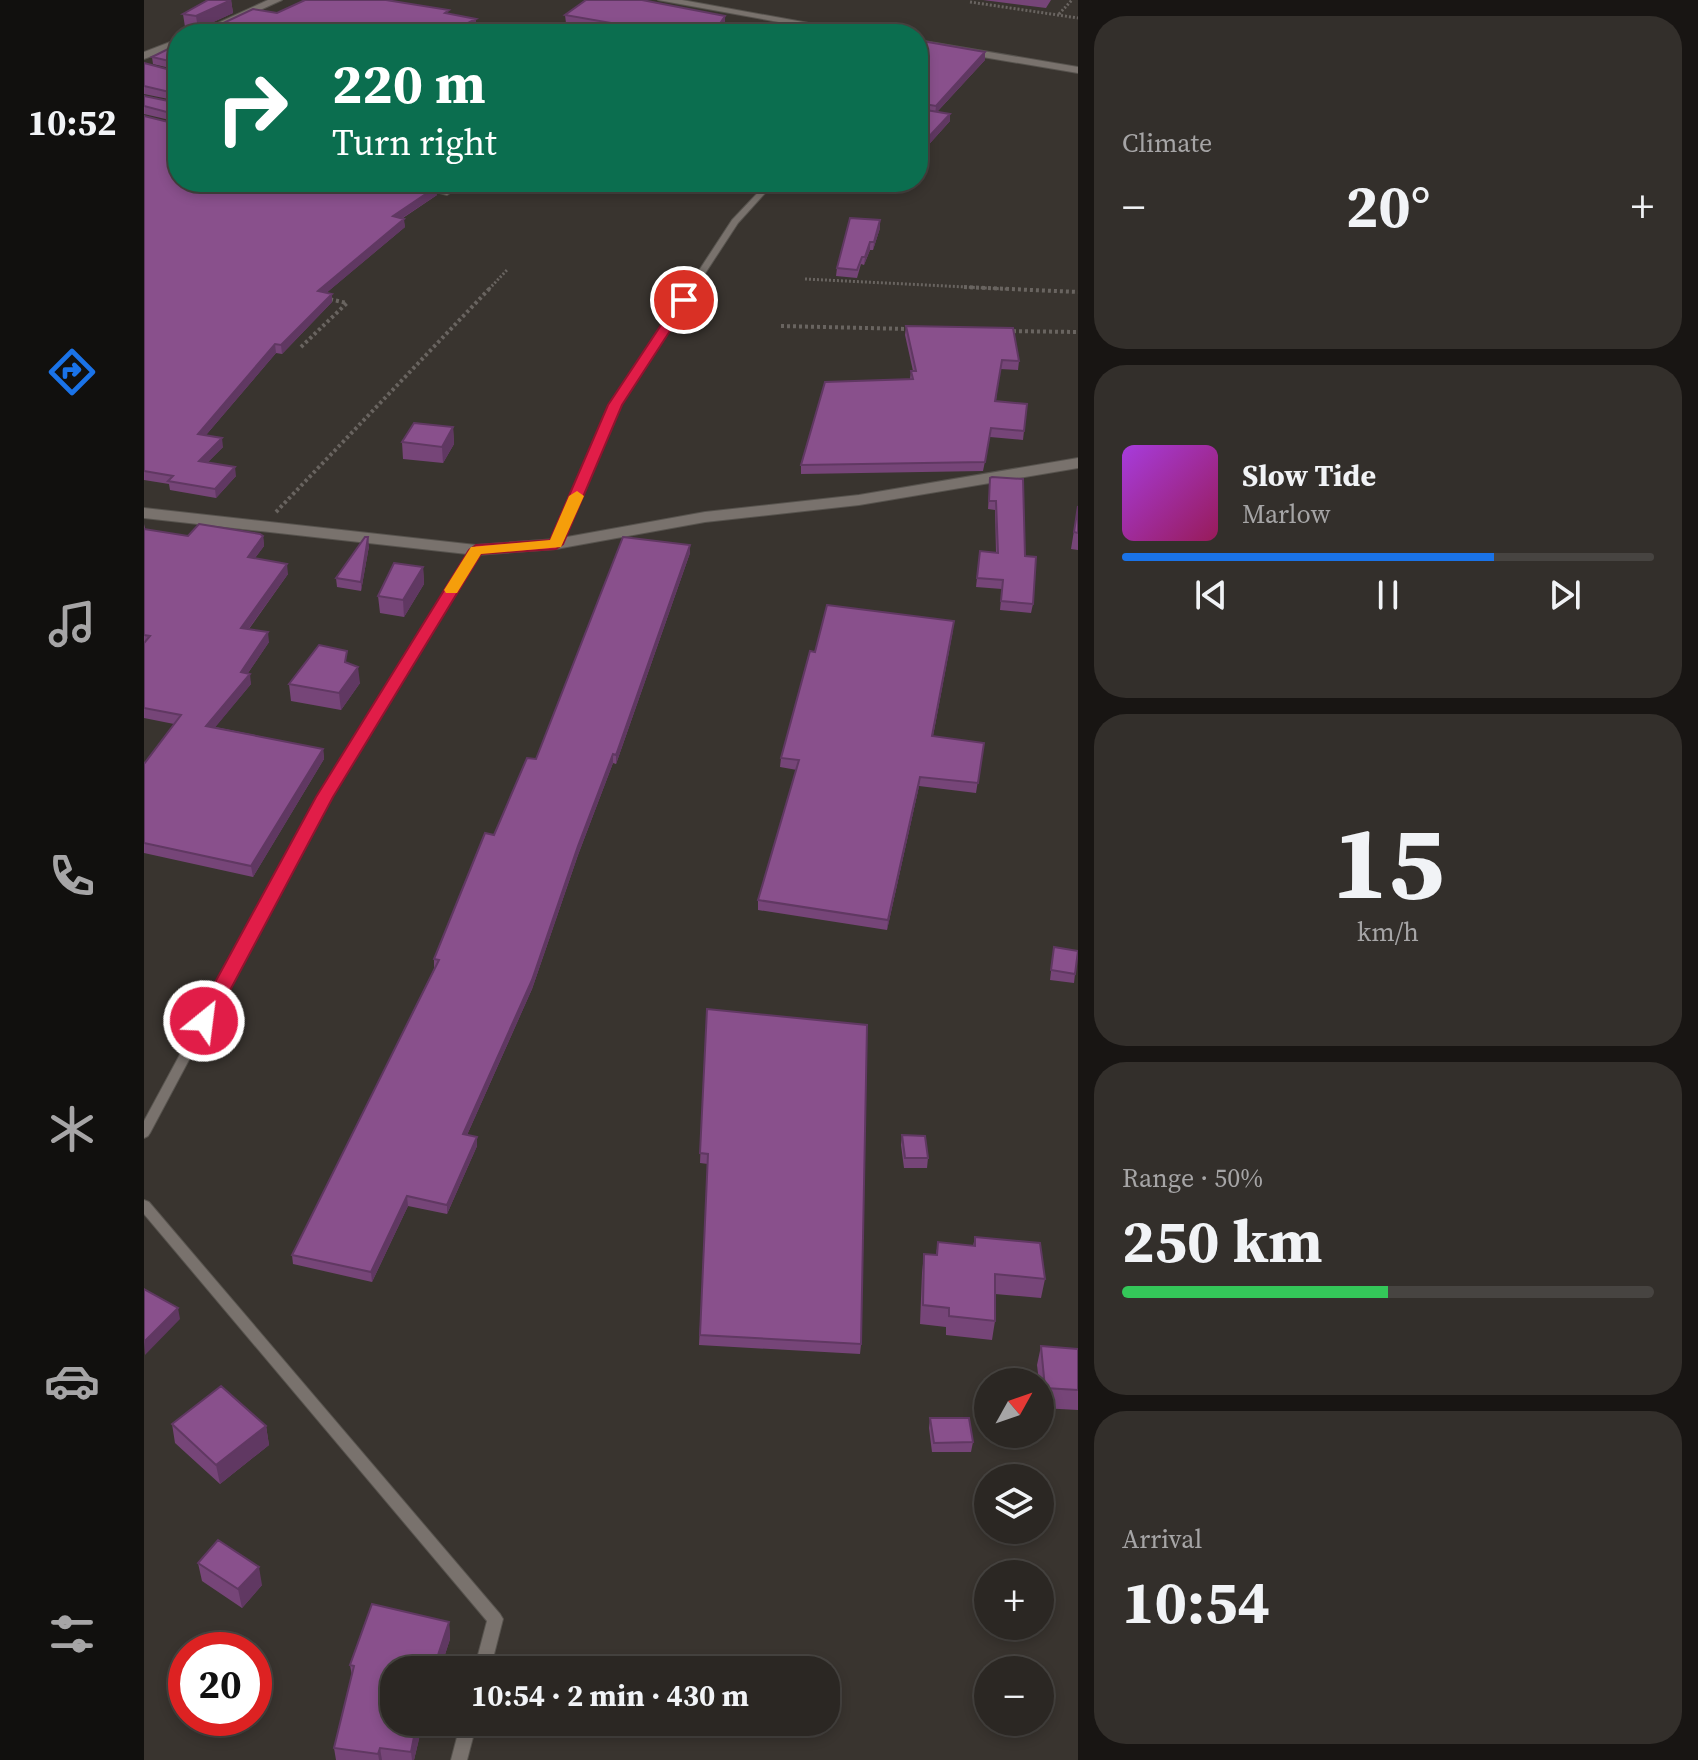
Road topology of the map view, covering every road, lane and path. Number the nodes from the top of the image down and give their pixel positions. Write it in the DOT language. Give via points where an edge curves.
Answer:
graph roads {
  1 [pos="277,0"];
  2 [pos="663,0"];
  3 [pos="1072,0"];
  4 [pos="970,2"];
  5 [pos="1059,15"];
  6 [pos="1078,18"];
  7 [pos="222,24"];
  8 [pos="805,24"];
  9 [pos="928,45"];
  10 [pos="168,46"];
  11 [pos="144,56"];
  12 [pos="1078,70"];
  13 [pos="443,192"];
  14 [pos="763,192"];
  15 [pos="447,193"];
  16 [pos="507,270"];
  17 [pos="805,279"];
  18 [pos="1078,292"];
  19 [pos="319,297"];
  20 [pos="781,326"];
  21 [pos="922,329"];
  22 [pos="1000,331"];
  23 [pos="1078,332"];
  24 [pos="301,347"];
  25 [pos="1078,463"];
  26 [pos="144,513"];
  27 [pos="249,524"];
  28 [pos="556,544"];
  29 [pos="476,550"];
  30 [pos="144,1133"];
  31 [pos="144,1205"];
  32 [pos="486,1656"];
  33 [pos="465,1736"];
  34 [pos="459,1760"];
  1 -- 7 [label="street"];
  2 -- 8 [label="street"];
  3 -- 5 [label="path"];
  4 -- 5 [label="path"];
  5 -- 6 [label="path"];
  9 -- 12 [label="street"];
  10 -- 11 [label="street"];
  13 -- 15 [label="lane"];
  14 -- 28 [label="lane" via="735,222 615,405"];
  16 -- 27 [label="path" via="271,518"];
  17 -- 18 [label="path"];
  19 -- 24 [label="path" via="347,303"];
  20 -- 21 [label="path"];
  22 -- 23 [label="path"];
  25 -- 28 [label="street"];
  26 -- 27 [label="street"];
  27 -- 29 [label="street"];
  28 -- 29 [label="street"];
  29 -- 30 [label="lane" via="324,797"];
  31 -- 32 [label="lane" via="495,1619"];
  33 -- 34 [label="lane"];
}
